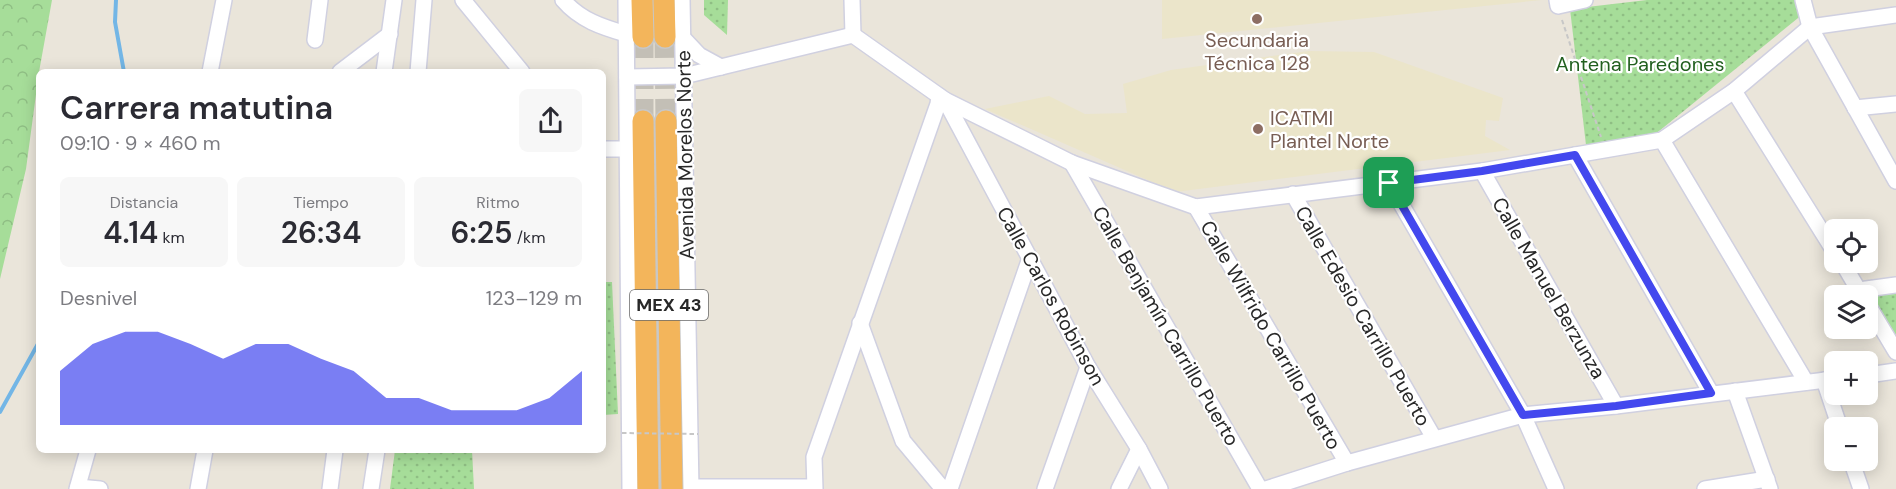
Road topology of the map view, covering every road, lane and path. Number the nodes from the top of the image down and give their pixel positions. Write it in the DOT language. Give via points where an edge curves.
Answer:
graph roads {
  1 [pos="224,0"];
  2 [pos="320,0"];
  3 [pos="394,0"];
  4 [pos="424,0"];
  5 [pos="463,0"];
  6 [pos="563,0"];
  7 [pos="626,0"];
  8 [pos="642,0"];
  9 [pos="664,0"];
  10 [pos="682,0"];
  11 [pos="852,0"];
  12 [pos="1585,0"];
  13 [pos="1803,0"];
  14 [pos="1557,3"];
  15 [pos="1896,15"];
  16 [pos="1810,27"];
  17 [pos="390,34"];
  18 [pos="634,35"];
  19 [pos="853,35"];
  20 [pos="674,37"];
  21 [pos="315,40"];
  22 [pos="721,67"];
  23 [pos="211,69"];
  24 [pos="344,69"];
  25 [pos="384,69"];
  26 [pos="418,69"];
  27 [pos="520,69"];
  28 [pos="684,76"];
  29 [pos="627,77"];
  30 [pos="1734,91"];
  31 [pos="942,98"];
  32 [pos="1896,104"];
  33 [pos="1855,108"];
  34 [pos="643,121"];
  35 [pos="666,121"];
  36 [pos="1662,141"];
  37 [pos="606,149"];
  38 [pos="628,149"];
  39 [pos="1606,150"];
  40 [pos="1575,155"];
  41 [pos="1072,163"];
  42 [pos="1482,171"];
  43 [pos="1896,180"];
  44 [pos="1389,183"];
  45 [pos="1293,194"];
  46 [pos="1196,207"];
  47 [pos="1824,235"];
  48 [pos="1030,258"];
  49 [pos="1896,285"];
  50 [pos="1878,289"];
  51 [pos="1878,322"];
  52 [pos="860,323"];
  53 [pos="1896,352"];
  54 [pos="1088,367"];
  55 [pos="1896,371"];
  56 [pos="1878,374"];
  57 [pos="1824,380"];
  58 [pos="1806,382"];
  59 [pos="1735,391"];
  60 [pos="1711,393"];
  61 [pos="1616,406"];
  62 [pos="1523,415"];
  63 [pos="622,433"];
  64 [pos="698,434"];
  65 [pos="1434,438"];
  66 [pos="1139,449"];
  67 [pos="87,453"];
  68 [pos="204,453"];
  69 [pos="335,453"];
  70 [pos="377,453"];
  71 [pos="1347,463"];
  72 [pos="1855,471"];
  73 [pos="1769,484"];
  74 [pos="78,488"];
  75 [pos="685,488"];
  76 [pos="815,488"];
  77 [pos="100,489"];
  78 [pos="198,489"];
  79 [pos="330,489"];
  80 [pos="371,489"];
  81 [pos="630,489"];
  82 [pos="648,489"];
  83 [pos="943,489"];
  84 [pos="950,489"];
  85 [pos="1045,489"];
  86 [pos="1119,489"];
  87 [pos="1160,489"];
  88 [pos="1260,489"];
  89 [pos="1266,489"];
  90 [pos="1556,489"];
  91 [pos="1705,489"];
  92 [pos="1861,489"];
  1 -- 23 [label="street"];
  2 -- 21 [label="street"];
  3 -- 17 [label="street"];
  4 -- 26 [label="street"];
  5 -- 27 [label="street"];
  6 -- 18 [label="street" via="573,12 596,25"];
  7 -- 18 [label="street"];
  8 -- 18 [label="highway"];
  9 -- 20 [label="highway"];
  10 -- 20 [label="street, Avenida Morelos Norte"];
  11 -- 19 [label="street"];
  12 -- 14 [label="street"];
  13 -- 16 [label="street"];
  14 -- 39 [label="path"];
  15 -- 16 [label="street"];
  16 -- 30 [label="street"];
  16 -- 33 [label="street"];
  17 -- 24 [label="street"];
  17 -- 25 [label="street"];
  18 -- 29 [label="street"];
  19 -- 22 [label="street"];
  19 -- 31 [label="street"];
  20 -- 22 [label="street"];
  20 -- 28 [label="street, Avenida Morelos Norte"];
  22 -- 28 [label="street"];
  28 -- 29 [label="street"];
  28 -- 75 [label="street, Avenida Morelos Norte"];
  29 -- 38 [label="street"];
  30 -- 36 [label="street"];
  30 -- 47 [label="street"];
  31 -- 41 [label="street"];
  31 -- 48 [label="street, Calle Carlos Robinson"];
  31 -- 52 [label="street"];
  32 -- 33 [label="street"];
  33 -- 43 [label="street"];
  34 -- 82 [label="highway, MEX 43"];
  35 -- 75 [label="highway, MEX 43"];
  36 -- 39 [label="street"];
  36 -- 58 [label="street"];
  37 -- 38 [label="street"];
  38 -- 81 [label="street"];
  39 -- 40 [label="street"];
  40 -- 42 [label="street"];
  40 -- 60 [label="street"];
  41 -- 46 [label="street"];
  41 -- 88 [label="street, Calle Benjamín Carrillo Puerto"];
  42 -- 44 [label="street"];
  42 -- 61 [label="street, Calle Manuel Berzunza"];
  44 -- 45 [label="street"];
  44 -- 62 [label="street"];
  45 -- 46 [label="street"];
  45 -- 65 [label="street, Calle Edesio Carrillo Puerto"];
  46 -- 71 [label="street, Calle Wilfrido Carrillo Puerto"];
  48 -- 54 [label="street, Calle Carlos Robinson"];
  48 -- 84 [label="street"];
  49 -- 50 [label="street"];
  51 -- 53 [label="street"];
  52 -- 76 [label="street" via="814,456"];
  52 -- 83 [label="street" via="903,441"];
  54 -- 66 [label="street, Calle Carlos Robinson"];
  54 -- 85 [label="street"];
  55 -- 56 [label="street"];
  57 -- 58 [label="street"];
  58 -- 59 [label="street"];
  59 -- 60 [label="street"];
  59 -- 73 [label="street"];
  60 -- 61 [label="street"];
  61 -- 62 [label="street"];
  62 -- 65 [label="street"];
  62 -- 90 [label="street"];
  63 -- 64 [label="path, bridge"];
  65 -- 71 [label="street"];
  66 -- 86 [label="street"];
  66 -- 87 [label="street, Calle Carlos Robinson"];
  67 -- 74 [label="street"];
  68 -- 78 [label="street"];
  69 -- 79 [label="street"];
  70 -- 80 [label="street"];
  71 -- 89 [label="street"];
  72 -- 92 [label="street"];
  73 -- 91 [label="street"];
  74 -- 77 [label="street"];
  75 -- 76 [label="street"];
}
